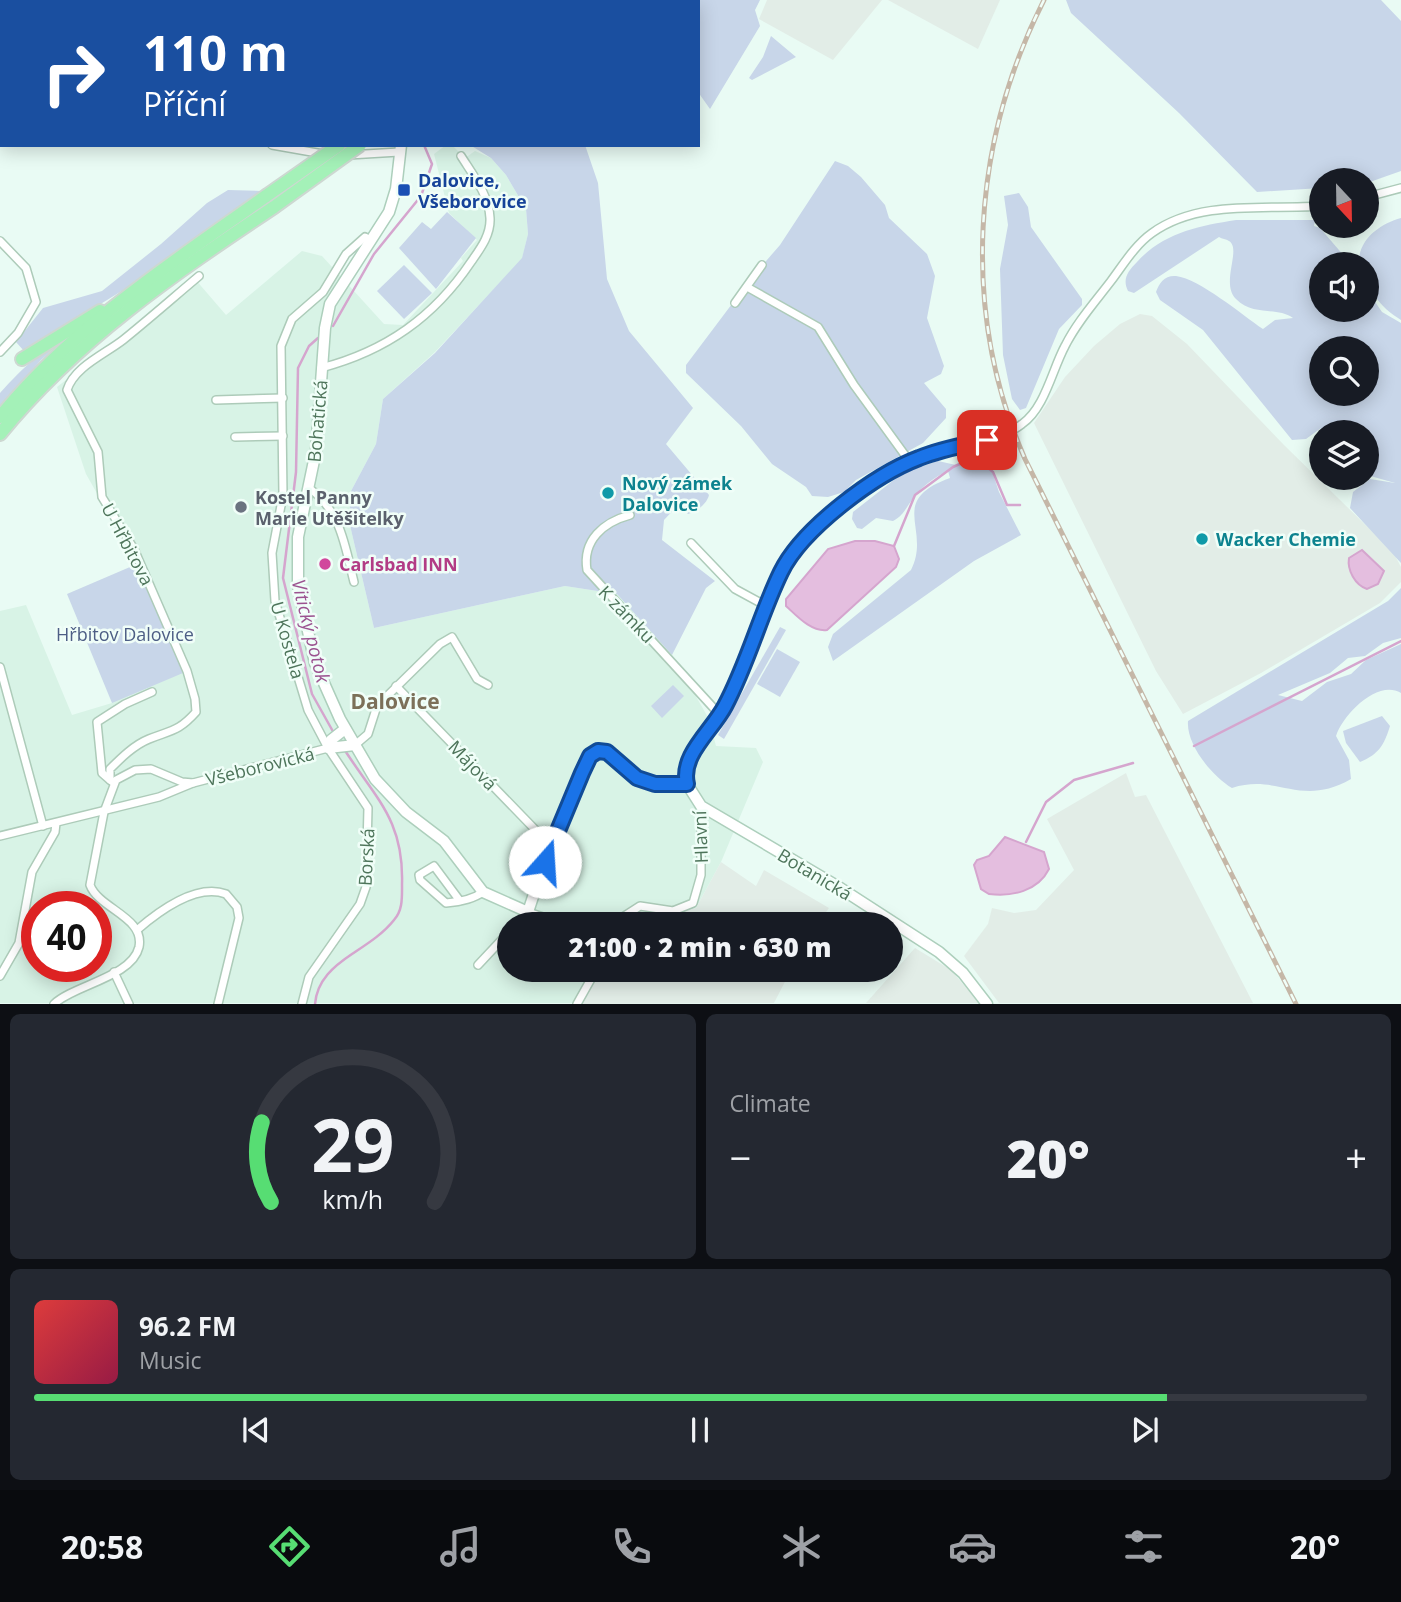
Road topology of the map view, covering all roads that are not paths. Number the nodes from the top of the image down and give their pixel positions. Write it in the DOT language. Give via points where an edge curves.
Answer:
graph roads {
  1 [pos="283,147"];
  2 [pos="337,147"];
  3 [pos="357,147"];
  4 [pos="400,149"];
  5 [pos="461,156"];
  6 [pos="1401,188"];
  7 [pos="1379,194"];
  8 [pos="270,202"];
  9 [pos="1309,207"];
  10 [pos="368,239"];
  11 [pos="0,241"];
  12 [pos="762,265"];
  13 [pos="199,276"];
  14 [pos="747,287"];
  15 [pos="135,288"];
  16 [pos="735,303"];
  17 [pos="0,352"];
  18 [pos="22,359"];
  19 [pos="321,368"];
  20 [pos="283,398"];
  21 [pos="216,400"];
  22 [pos="0,417"];
  23 [pos="0,434"];
  24 [pos="283,436"];
  25 [pos="234,437"];
  26 [pos="910,462"];
  27 [pos="309,488"];
  28 [pos="630,515"];
  29 [pos="691,543"];
  30 [pos="354,582"];
  31 [pos="768,607"];
  32 [pos="0,667"];
  33 [pos="488,685"];
  34 [pos="396,686"];
  35 [pos="152,692"];
  36 [pos="720,715"];
  37 [pos="343,731"];
  38 [pos="351,744"];
  39 [pos="332,746"];
  40 [pos="112,781"];
  41 [pos="193,783"];
  42 [pos="687,784"];
  43 [pos="701,806"];
  44 [pos="104,812"];
  45 [pos="56,823"];
  46 [pos="43,826"];
  47 [pos="0,836"];
  48 [pos="550,845"];
  49 [pos="483,892"];
  50 [pos="460,901"];
  51 [pos="528,912"];
  52 [pos="630,912"];
  53 [pos="137,930"];
  54 [pos="497,945"];
  55 [pos="478,965"];
  56 [pos="114,972"];
  57 [pos="0,976"];
  58 [pos="589,982"];
  59 [pos="54,1003"];
  60 [pos="129,1003"];
  61 [pos="218,1003"];
  62 [pos="302,1003"];
  63 [pos="577,1003"];
  64 [pos="987,1003"];
  1 -- 4 [label="street" via="354,155"];
  2 -- 8 [label="highway, bridge"];
  3 -- 8 [label="highway, bridge"];
  4 -- 10 [label="street, Bohatická" via="393,203"];
  5 -- 19 [label="street" via="489,204 487,238 440,302 400,336"];
  6 -- 7 [label="street"];
  8 -- 15 [label="highway"];
  8 -- 23 [label="highway" via="142,296 66,363"];
  9 -- 26 [label="street" via="1205,211 1150,234 1075,328 1029,419 1017,428"];
  10 -- 19 [label="street, Bohatická" via="330,304"];
  10 -- 20 [label="street, U Kostela" via="346,254 323,292 287,327 281,346"];
  11 -- 17 [label="street" via="26,268 36,302 18,333"];
  12 -- 14 [label="street"];
  13 -- 40 [label="street, U Hřbitova" via="89,364 67,390 98,452 102,497 142,566 195,699 195,712 178,730 134,748 110,769"];
  14 -- 16 [label="street"];
  14 -- 26 [label="street" via="818,327"];
  15 -- 18 [label="highway"];
  15 -- 22 [label="highway" via="57,356"];
  19 -- 27 [label="street, Bohatická"];
  20 -- 21 [label="street"];
  20 -- 24 [label="street, U Kostela"];
  24 -- 25 [label="street"];
  24 -- 39 [label="street, U Kostela" via="283,506 272,553 275,601 308,710"];
  26 -- 31 [label="street" via="845,503 793,552"];
  27 -- 30 [label="street" via="341,526"];
  27 -- 37 [label="street, Bohatická" via="298,537 298,586 316,663"];
  28 -- 36 [label="street, K zámku" via="604,524 598,531 588,552 587,570"];
  29 -- 31 [label="street" via="735,589"];
  31 -- 36 [label="street"];
  32 -- 46 [label="street"];
  33 -- 34 [label="street" via="477,679 452,637"];
  34 -- 38 [label="street" via="377,706 368,734"];
  34 -- 48 [label="street, Májová"];
  35 -- 40 [label="street" via="97,722 102,773"];
  36 -- 42 [label="street" via="687,763"];
  37 -- 38 [label="street, Bohatická"];
  37 -- 39 [label="street"];
  38 -- 39 [label="street"];
  38 -- 49 [label="street" via="389,796 444,841"];
  39 -- 41 [label="street, Všeborovická"];
  39 -- 62 [label="street, Borská" via="368,808 366,887 360,904 309,977"];
  40 -- 41 [label="street, Všeborovická" via="142,769"];
  40 -- 44 [label="street"];
  41 -- 44 [label="street, Všeborovická"];
  42 -- 43 [label="street, Hlavní"];
  42 -- 48 [label="street" via="655,784 637,778 607,752 598,751 590,756"];
  43 -- 52 [label="street, Hlavní" via="701,875 692,903 673,911 639,906"];
  43 -- 64 [label="street, Botanická" via="939,952"];
  44 -- 45 [label="street, Všeborovická"];
  44 -- 53 [label="street" via="90,885"];
  45 -- 46 [label="street, Všeborovická"];
  45 -- 57 [label="street" via="32,872 19,943"];
  46 -- 47 [label="street, Všeborovická"];
  48 -- 51 [label="street"];
  49 -- 50 [label="street"];
  49 -- 51 [label="street"];
  50 -- 50 [label="street" via="434,866 422,871 419,880 446,903"];
  53 -- 56 [label="street" via="136,953"];
  53 -- 61 [label="street" via="200,891 226,894 239,918"];
  54 -- 55 [label="street"];
  56 -- 59 [label="street"];
  56 -- 60 [label="street"];
  58 -- 63 [label="street"];
}
